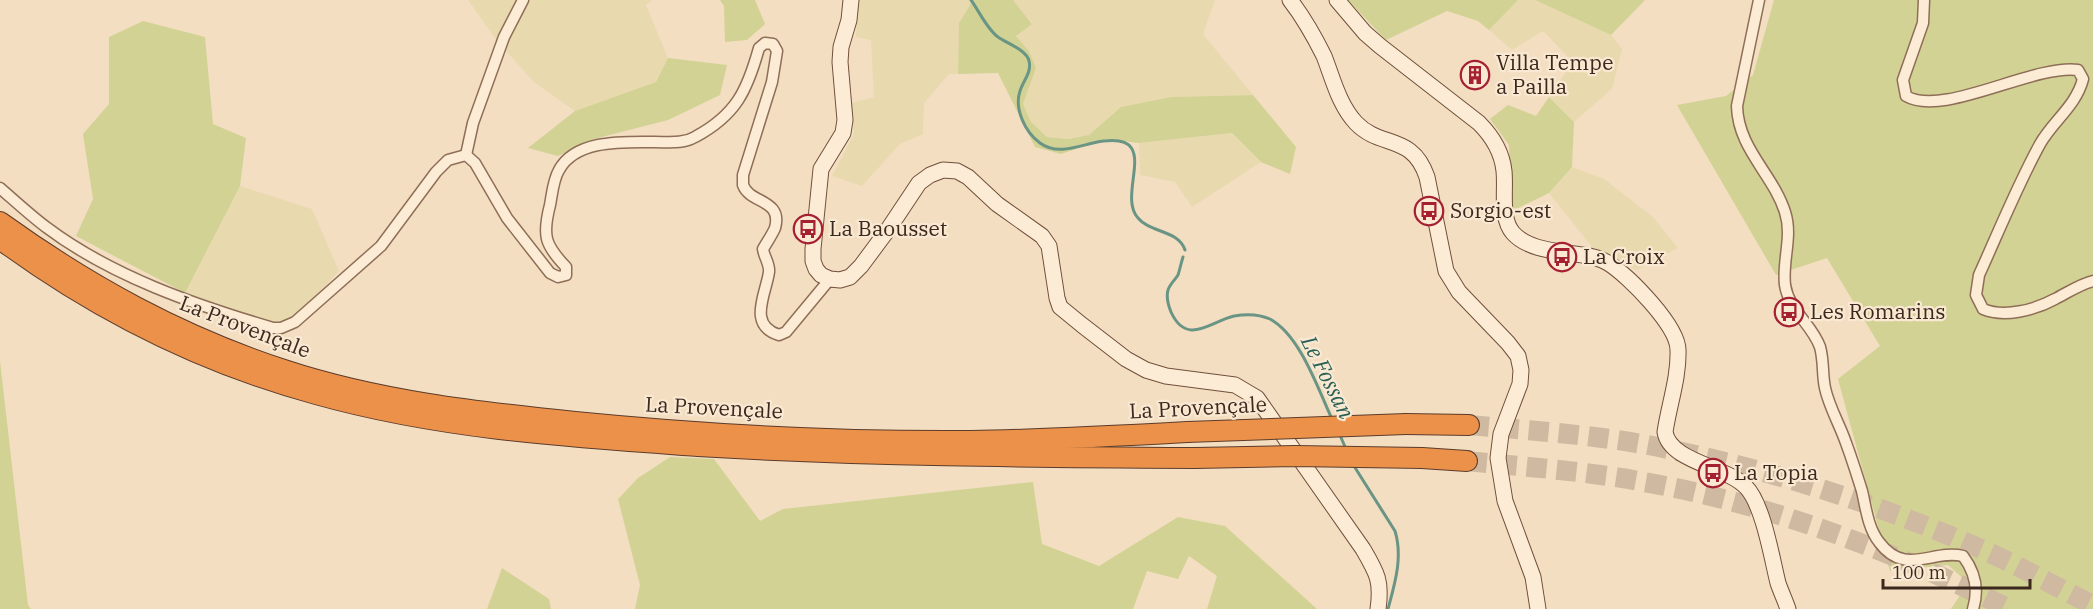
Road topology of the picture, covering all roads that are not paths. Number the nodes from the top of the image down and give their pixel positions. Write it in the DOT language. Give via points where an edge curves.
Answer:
graph roads {
  1 [pos="523,0"];
  2 [pos="851,0"];
  3 [pos="1290,0"];
  4 [pos="1337,0"];
  5 [pos="1758,0"];
  6 [pos="1924,0"];
  7 [pos="466,155"];
  8 [pos="0,188"];
  9 [pos="0,222"];
  10 [pos="0,239"];
  11 [pos="830,279"];
  12 [pos="2093,281"];
  13 [pos="1469,425"];
  14 [pos="654,436"];
  15 [pos="854,446"];
  16 [pos="1467,461"];
  17 [pos="1378,609"];
  18 [pos="1538,609"];
  19 [pos="1788,609"];
  20 [pos="1973,609"];
  1 -- 7 [label="street" via="473,123"];
  2 -- 11 [label="street" via="840,62 845,120 843,133 821,169 813,249 816,269"];
  3 -- 18 [label="street" via="1311,28 1343,105 1357,124 1413,152 1422,163 1446,272 1459,292 1518,356 1520,384 1501,434 1498,458 1505,501 1533,578"];
  4 -- 19 [label="street" via="1365,33 1489,134 1501,155 1507,221 1519,240 1530,246 1607,262 1631,281 1670,326 1678,348 1666,440 1686,456 1747,487 1755,501"];
  5 -- 20 [label="street" via="1737,122 1785,212 1789,230 1785,283 1789,298 1819,344 1826,391 1861,489 1870,528 1879,543 1900,559 1963,556 1977,587"];
  6 -- 12 [label="street" via="1923,23 1903,80 1906,96 1916,101 1965,95 2067,69 2078,70 2083,79 2071,105 2041,142 1979,275 1976,295 1983,309 2011,314 2052,301"];
  7 -- 8 [label="street" via="448,160 381,246 295,322 281,328 217,310 133,277 47,227"];
  7 -- 11 [label="street" via="475,163 507,218 550,273 566,275 566,267 551,252 546,228 557,172 564,162 588,148 621,142 692,139 731,110 744,94 759,48 765,43 773,44 777,51 772,82 743,175 749,193 772,207 776,217 775,228 763,249 770,271 761,304 766,326 772,333 786,332"];
  9 -- 14 [label="highway, La Provençale" via="79,276 155,318 201,340 286,371 431,405"];
  10 -- 14 [label="highway, La Provençale" via="72,287 146,329 220,362 287,385 363,406 456,423 549,434"];
  11 -- 17 [label="street" via="850,277 861,266 919,183 943,170 968,177 997,204 1042,236 1048,246 1060,307 1126,359 1166,376 1234,385 1257,398 1364,549 1377,574"];
  13 -- 15 [label="highway, La Provençale, bridge" via="1406,424"];
  14 -- 15 [label="highway, La Provençale"];
  15 -- 16 [label="highway, La Provençale, bridge" via="1195,458 1305,456"];
}
